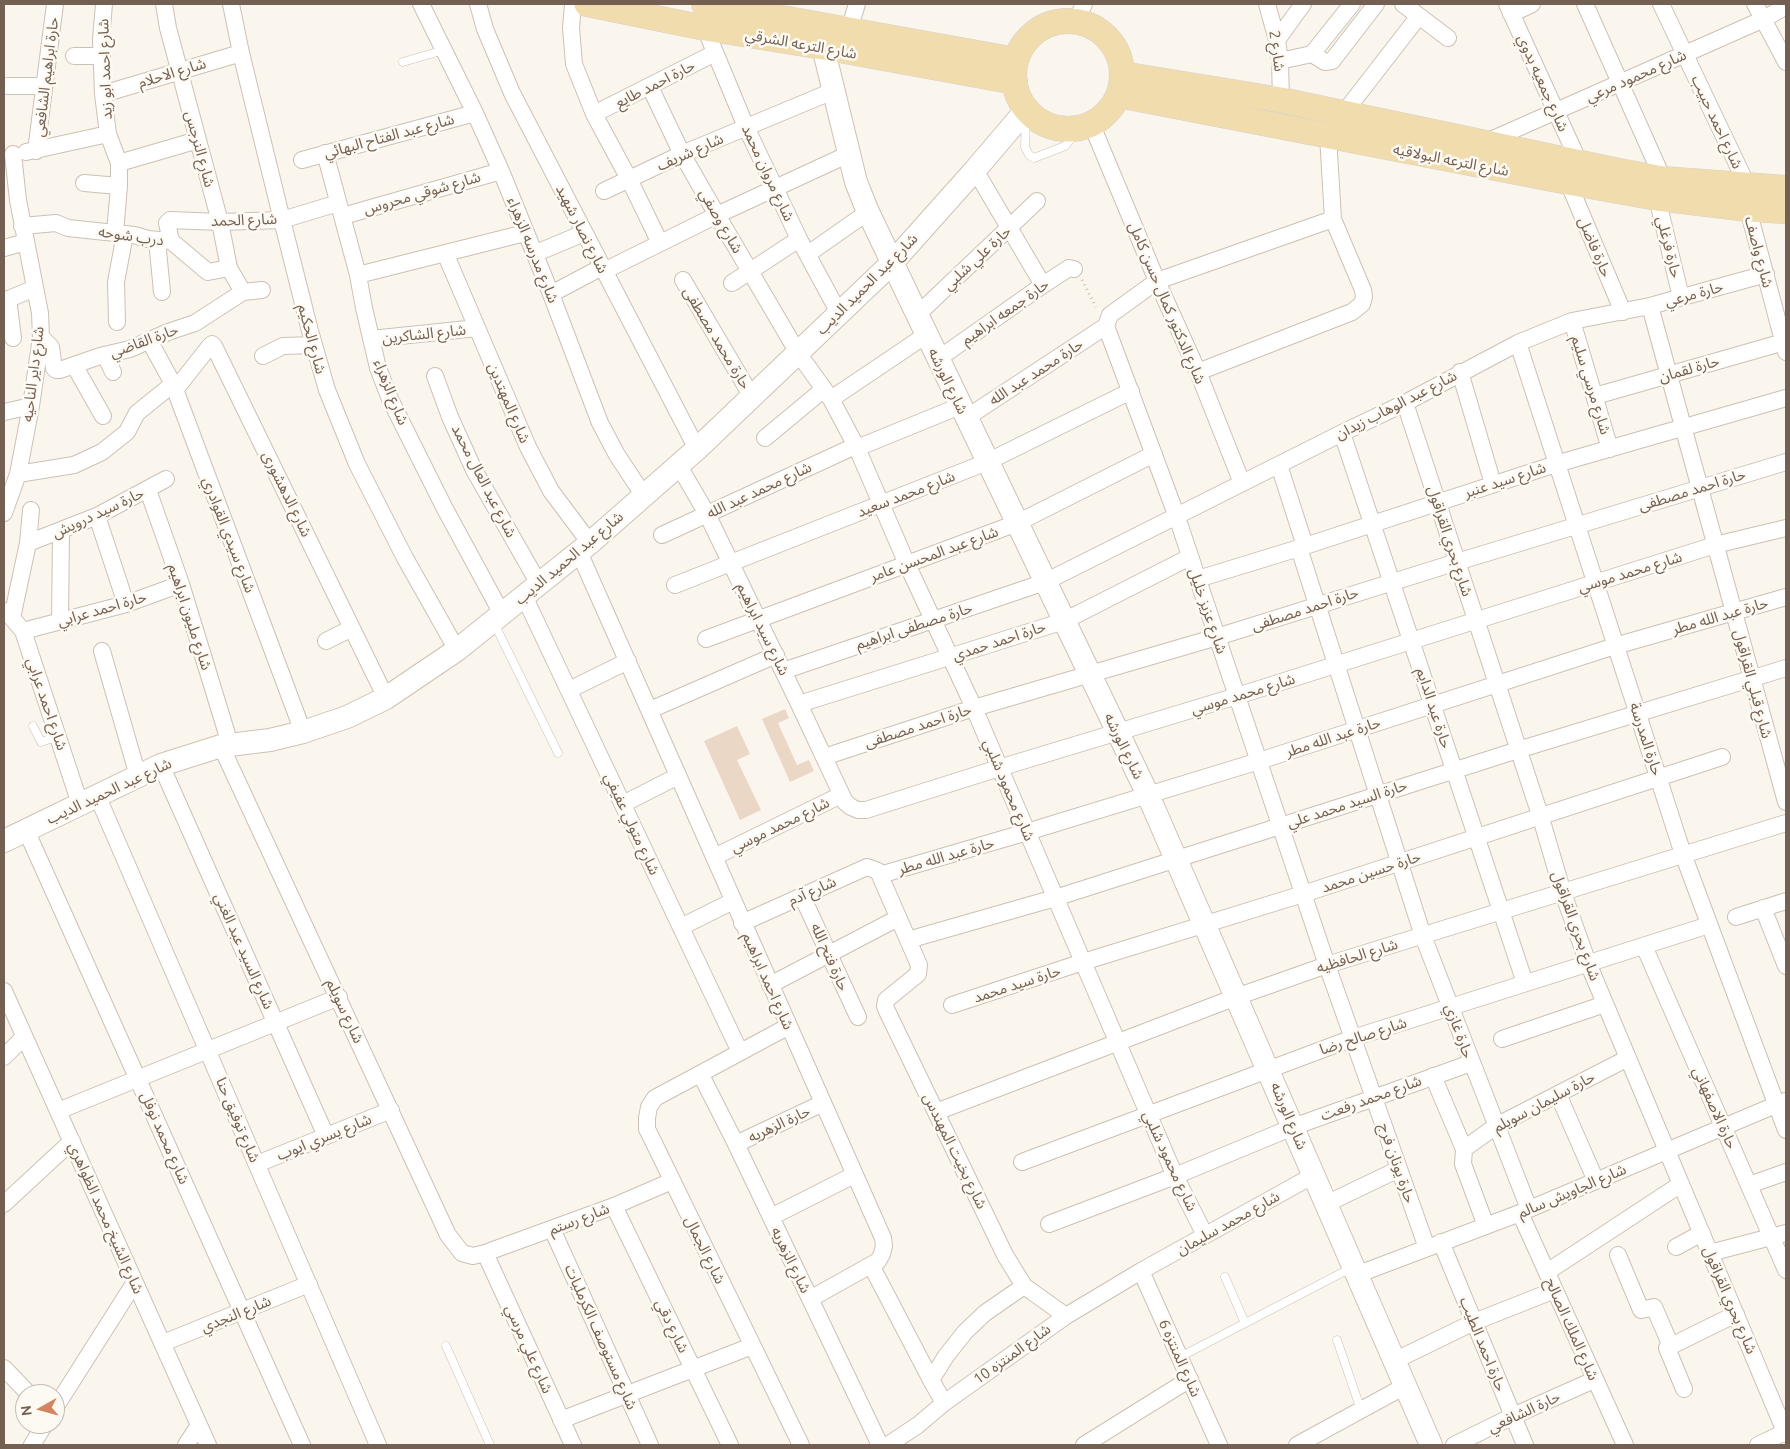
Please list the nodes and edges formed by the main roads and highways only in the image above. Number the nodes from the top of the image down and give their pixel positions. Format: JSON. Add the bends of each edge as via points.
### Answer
{"nodes":[{"id":1,"x":587,"y":4,"type":"edge"},
{"id":2,"x":767,"y":9,"type":"edge"},
{"id":3,"x":1080,"y":13,"type":"edge"},
{"id":4,"x":705,"y":16,"type":"edge"},
{"id":5,"x":1015,"y":71,"type":"junction"},
{"id":6,"x":1120,"y":85,"type":"junction"},
{"id":7,"x":1573,"y":172,"type":"junction"},
{"id":8,"x":1786,"y":188,"type":"edge"},
{"id":9,"x":1747,"y":197,"type":"junction"},
{"id":10,"x":1786,"y":211,"type":"edge"}],
"edges":[{"from":1,"to":4,"type":"main road","name":"شارع الترعه الشرقي"},
{"from":2,"to":4,"type":"main road","name":"شارع الترعه الشرقي"},
{"from":2,"to":5,"type":"main road","name":"شارع الترعه الشرقي"},
{"from":3,"to":5,"type":"main road","via":[[1039,29],[1025,43]]},
{"from":3,"to":6,"type":"main road","via":[[1117,53]]},
{"from":4,"to":5,"type":"main road","name":"شارع الترعه الشرقي","via":[[823,47]]},
{"from":5,"to":6,"type":"main road","via":[[1018,96],[1026,109],[1035,118],[1066,129],[1084,126],[1107,112]]},
{"from":6,"to":7,"type":"main road","name":"شارع الترعه البولاقيه","via":[[1328,136]]},
{"from":6,"to":7,"type":"main road","name":"شارع الترعه البولاقيه","via":[[1281,100],[1484,143]]},
{"from":7,"to":9,"type":"main road","name":"شارع الترعه البولاقيه","via":[[1619,171],[1660,188]]},
{"from":8,"to":9,"type":"main road","name":"شارع الترعه البولاقيه"},
{"from":9,"to":10,"type":"main road","name":"شارع الترعه البولاقيه"}]}
